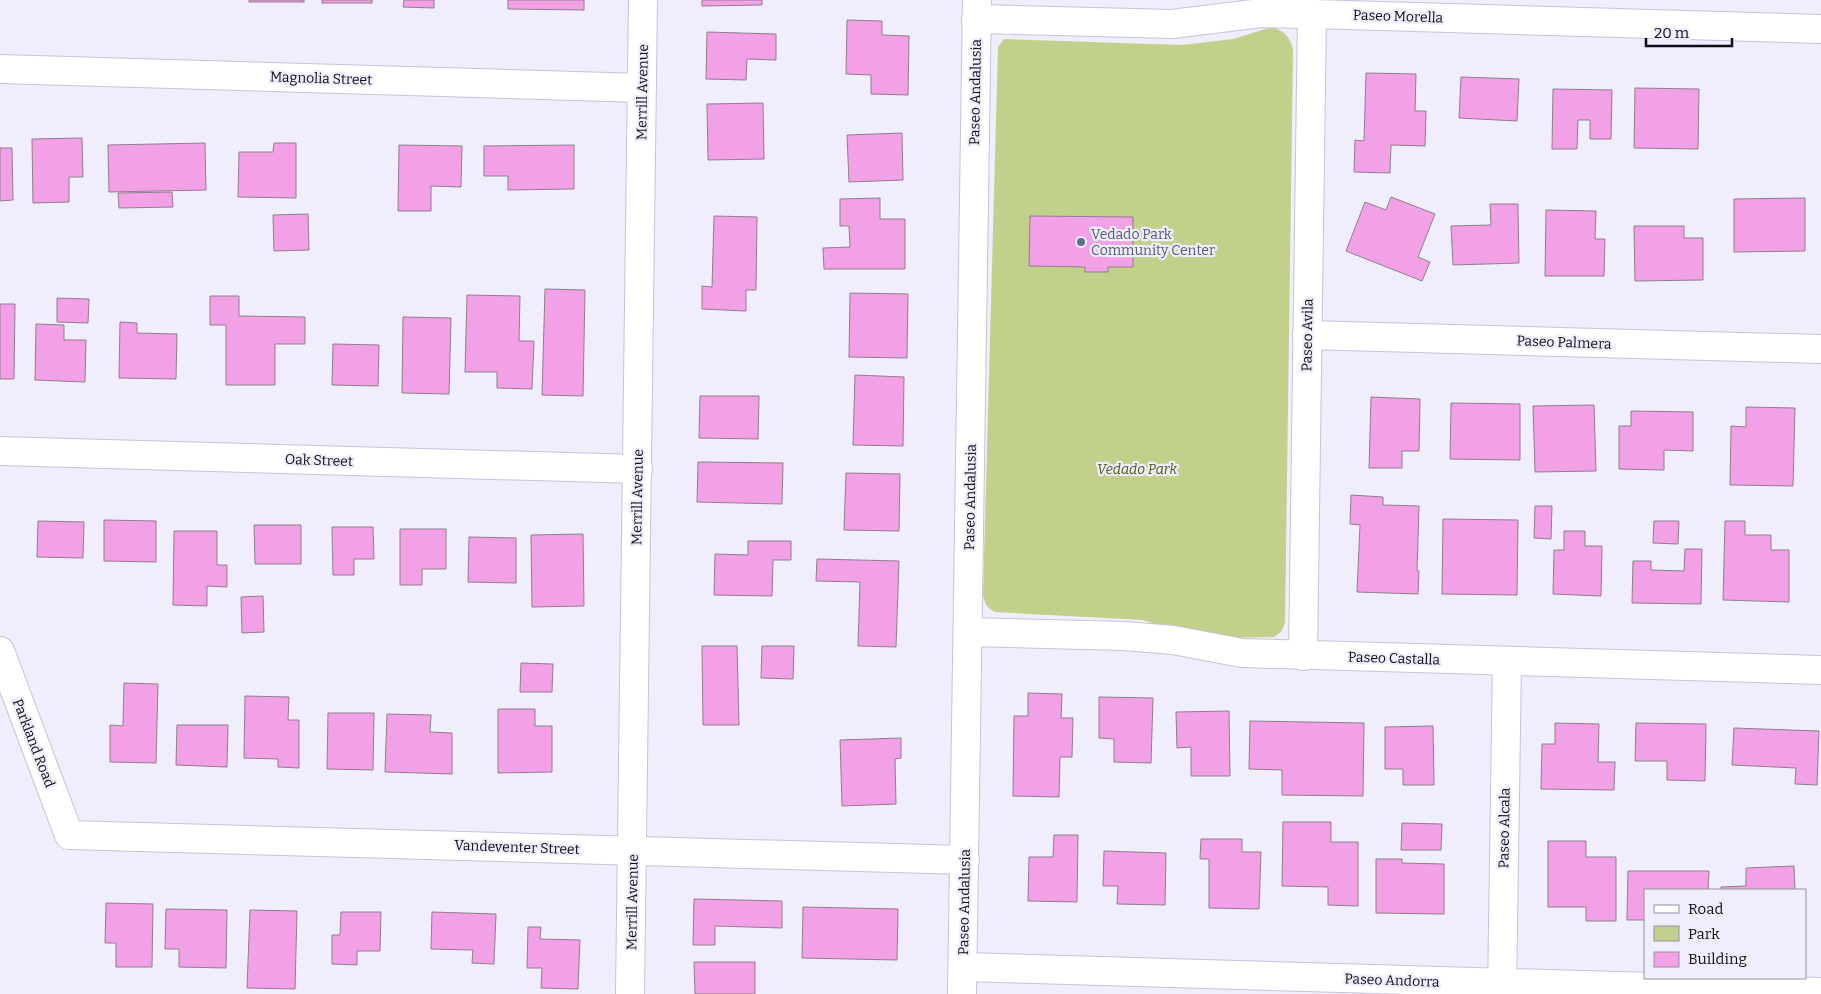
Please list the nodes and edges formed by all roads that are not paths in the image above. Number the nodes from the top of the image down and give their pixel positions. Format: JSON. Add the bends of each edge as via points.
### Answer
{"nodes":[{"id":1,"x":643,"y":0,"type":"edge"},
{"id":2,"x":976,"y":9,"type":"edge"},
{"id":3,"x":1504,"y":10,"type":"edge"},
{"id":4,"x":1312,"y":14,"type":"junction"},
{"id":5,"x":1821,"y":28,"type":"edge"},
{"id":6,"x":0,"y":69,"type":"edge"},
{"id":7,"x":642,"y":88,"type":"junction"},
{"id":8,"x":1307,"y":335,"type":"junction"},
{"id":9,"x":1821,"y":350,"type":"edge"},
{"id":10,"x":0,"y":451,"type":"edge"},
{"id":11,"x":638,"y":469,"type":"junction"},
{"id":12,"x":968,"y":632,"type":"junction"},
{"id":13,"x":0,"y":652,"type":"edge"},
{"id":14,"x":1303,"y":656,"type":"junction"},
{"id":15,"x":1507,"y":661,"type":"junction"},
{"id":16,"x":1821,"y":670,"type":"edge"},
{"id":17,"x":69,"y":834,"type":"joint"},
{"id":18,"x":632,"y":850,"type":"junction"},
{"id":19,"x":964,"y":860,"type":"junction"},
{"id":20,"x":963,"y":981,"type":"edge"},
{"id":21,"x":1502,"y":988,"type":"edge"},
{"id":22,"x":1821,"y":992,"type":"edge"},
{"id":23,"x":630,"y":994,"type":"edge"}],
"edges":[{"from":1,"to":7,"type":"street","name":"Merrill Avenue"},
{"from":2,"to":4,"type":"street","name":"Paseo Morella","via":[[1172,24],[1261,13]]},
{"from":2,"to":12,"type":"street","name":"Paseo Andalusia"},
{"from":3,"to":4,"type":"street","name":"Paseo Morella"},
{"from":3,"to":5,"type":"street","name":"Paseo Morella"},
{"from":4,"to":8,"type":"street","name":"Paseo Avila"},
{"from":6,"to":7,"type":"street","name":"Magnolia Street"},
{"from":7,"to":11,"type":"street","name":"Merrill Avenue"},
{"from":8,"to":9,"type":"street","name":"Paseo Palmera"},
{"from":8,"to":14,"type":"street","name":"Paseo Avila"},
{"from":10,"to":11,"type":"street","name":"Oak Street"},
{"from":11,"to":18,"type":"street","name":"Merrill Avenue"},
{"from":12,"to":14,"type":"street","name":"Paseo Castalla","via":[[1124,636],[1173,640],[1242,653]]},
{"from":12,"to":19,"type":"street","name":"Paseo Andalusia"},
{"from":13,"to":17,"type":"street","name":"Parkland Road"},
{"from":14,"to":15,"type":"street","name":"Paseo Castalla"},
{"from":15,"to":16,"type":"street","name":"Paseo Castalla"},
{"from":15,"to":21,"type":"street","name":"Paseo Alcala"},
{"from":17,"to":18,"type":"street","name":"Vandeventer Street"},
{"from":18,"to":19,"type":"street","name":"Vandeventer Street"},
{"from":18,"to":23,"type":"street","name":"Merrill Avenue"},
{"from":19,"to":20,"type":"street","name":"Paseo Andalusia"},
{"from":20,"to":21,"type":"street","name":"Paseo Andorra"},
{"from":21,"to":22,"type":"street","name":"Paseo Andorra"}]}
